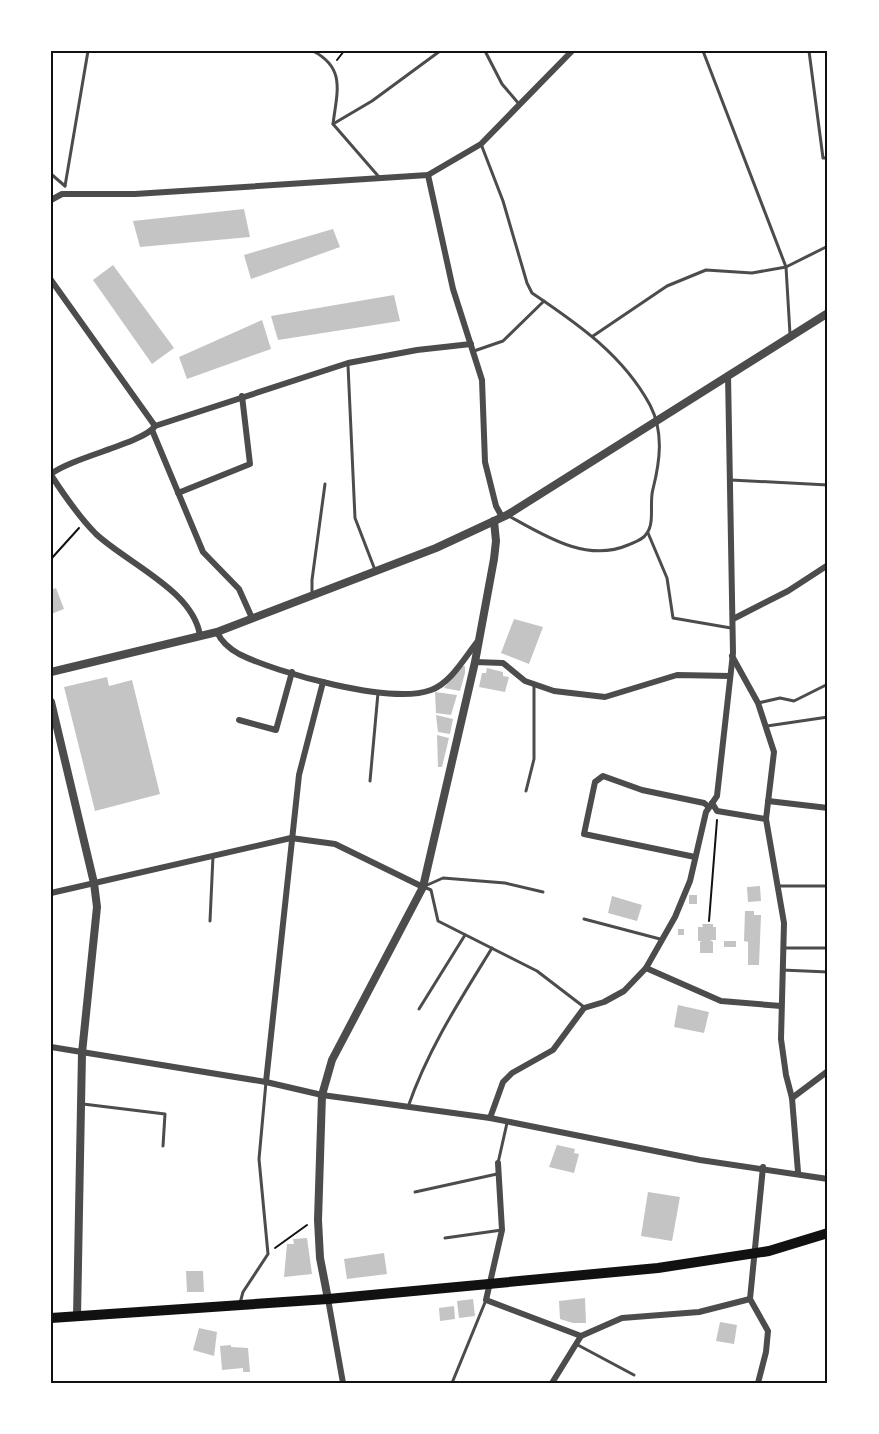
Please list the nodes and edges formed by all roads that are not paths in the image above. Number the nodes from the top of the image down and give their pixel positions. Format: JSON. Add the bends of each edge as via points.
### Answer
{"nodes":[{"id":1,"x":88,"y":51,"type":"edge"},
{"id":2,"x":313,"y":51,"type":"edge"},
{"id":3,"x":440,"y":51,"type":"edge"},
{"id":4,"x":485,"y":51,"type":"edge"},
{"id":5,"x":572,"y":51,"type":"edge"},
{"id":6,"x":703,"y":51,"type":"edge"},
{"id":7,"x":809,"y":51,"type":"edge"},
{"id":8,"x":519,"y":104,"type":"junction"},
{"id":9,"x":333,"y":124,"type":"junction"},
{"id":10,"x":481,"y":144,"type":"junction"},
{"id":11,"x":828,"y":158,"type":"edge"},
{"id":12,"x":51,"y":174,"type":"edge"},
{"id":13,"x":428,"y":175,"type":"junction"},
{"id":14,"x":379,"y":177,"type":"junction"},
{"id":15,"x":65,"y":186,"type":"junction"},
{"id":16,"x":62,"y":194,"type":"junction"},
{"id":17,"x":51,"y":200,"type":"edge"},
{"id":18,"x":828,"y":246,"type":"edge"},
{"id":19,"x":786,"y":267,"type":"junction"},
{"id":20,"x":51,"y":280,"type":"edge"},
{"id":21,"x":544,"y":301,"type":"junction"},
{"id":22,"x":828,"y":313,"type":"edge"},
{"id":23,"x":593,"y":336,"type":"junction"},
{"id":24,"x":790,"y":337,"type":"junction"},
{"id":25,"x":471,"y":344,"type":"junction"},
{"id":26,"x":474,"y":351,"type":"junction"},
{"id":27,"x":348,"y":363,"type":"junction"},
{"id":28,"x":728,"y":375,"type":"junction"},
{"id":29,"x":243,"y":396,"type":"junction"},
{"id":30,"x":657,"y":421,"type":"junction"},
{"id":31,"x":154,"y":428,"type":"junction"},
{"id":32,"x":51,"y":474,"type":"edge"},
{"id":33,"x":729,"y":479,"type":"junction"},
{"id":34,"x":326,"y":484,"type":"dead end"},
{"id":35,"x":828,"y":485,"type":"edge"},
{"id":36,"x":178,"y":493,"type":"junction"},
{"id":37,"x":501,"y":518,"type":"junction"},
{"id":38,"x":648,"y":532,"type":"junction"},
{"id":39,"x":828,"y":565,"type":"edge"},
{"id":40,"x":375,"y":572,"type":"junction"},
{"id":41,"x":312,"y":596,"type":"junction"},
{"id":42,"x":252,"y":618,"type":"junction"},
{"id":43,"x":733,"y":619,"type":"junction"},
{"id":44,"x":733,"y":628,"type":"junction"},
{"id":45,"x":217,"y":632,"type":"junction"},
{"id":46,"x":200,"y":636,"type":"junction"},
{"id":47,"x":479,"y":640,"type":"junction"},
{"id":48,"x":732,"y":656,"type":"junction"},
{"id":49,"x":475,"y":662,"type":"junction"},
{"id":50,"x":51,"y":672,"type":"edge"},
{"id":51,"x":292,"y":672,"type":"junction"},
{"id":52,"x":730,"y":676,"type":"junction"},
{"id":53,"x":324,"y":682,"type":"junction"},
{"id":54,"x":828,"y":684,"type":"edge"},
{"id":55,"x":534,"y":686,"type":"junction"},
{"id":56,"x":378,"y":693,"type":"junction"},
{"id":57,"x":51,"y":702,"type":"edge"},
{"id":58,"x":758,"y":703,"type":"junction"},
{"id":59,"x":828,"y":717,"type":"edge"},
{"id":60,"x":238,"y":720,"type":"dead end"},
{"id":61,"x":767,"y":726,"type":"junction"},
{"id":62,"x":370,"y":781,"type":"dead end"},
{"id":63,"x":526,"y":791,"type":"dead end"},
{"id":64,"x":768,"y":801,"type":"junction"},
{"id":65,"x":710,"y":805,"type":"junction"},
{"id":66,"x":828,"y":808,"type":"edge"},
{"id":67,"x":766,"y":819,"type":"junction"},
{"id":68,"x":291,"y":838,"type":"junction"},
{"id":69,"x":213,"y":856,"type":"junction"},
{"id":70,"x":695,"y":858,"type":"junction"},
{"id":71,"x":94,"y":883,"type":"junction"},
{"id":72,"x":778,"y":886,"type":"junction"},
{"id":73,"x":828,"y":886,"type":"edge"},
{"id":74,"x":423,"y":887,"type":"junction"},
{"id":75,"x":543,"y":892,"type":"dead end"},
{"id":76,"x":51,"y":893,"type":"edge"},
{"id":77,"x":584,"y":919,"type":"dead end"},
{"id":78,"x":210,"y":921,"type":"dead end"},
{"id":79,"x":465,"y":935,"type":"junction"},
{"id":80,"x":662,"y":939,"type":"junction"},
{"id":81,"x":492,"y":948,"type":"junction"},
{"id":82,"x":783,"y":948,"type":"junction"},
{"id":83,"x":828,"y":948,"type":"edge"},
{"id":84,"x":646,"y":968,"type":"junction"},
{"id":85,"x":782,"y":970,"type":"junction"},
{"id":86,"x":828,"y":972,"type":"edge"},
{"id":87,"x":781,"y":1006,"type":"junction"},
{"id":88,"x":584,"y":1008,"type":"junction"},
{"id":89,"x":419,"y":1009,"type":"dead end"},
{"id":90,"x":51,"y":1047,"type":"edge"},
{"id":91,"x":82,"y":1053,"type":"junction"},
{"id":92,"x":828,"y":1071,"type":"edge"},
{"id":93,"x":266,"y":1082,"type":"junction"},
{"id":94,"x":322,"y":1095,"type":"junction"},
{"id":95,"x":792,"y":1098,"type":"junction"},
{"id":96,"x":81,"y":1103,"type":"junction"},
{"id":97,"x":408,"y":1107,"type":"junction"},
{"id":98,"x":490,"y":1118,"type":"junction"},
{"id":99,"x":507,"y":1121,"type":"junction"},
{"id":100,"x":163,"y":1146,"type":"dead end"},
{"id":101,"x":498,"y":1162,"type":"joint"},
{"id":102,"x":763,"y":1167,"type":"junction"},
{"id":103,"x":499,"y":1173,"type":"junction"},
{"id":104,"x":798,"y":1173,"type":"junction"},
{"id":105,"x":828,"y":1179,"type":"edge"},
{"id":106,"x":415,"y":1192,"type":"dead end"},
{"id":107,"x":502,"y":1230,"type":"junction"},
{"id":108,"x":828,"y":1233,"type":"edge"},
{"id":109,"x":445,"y":1238,"type":"dead end"},
{"id":110,"x":753,"y":1254,"type":"junction"},
{"id":111,"x":489,"y":1284,"type":"junction"},
{"id":112,"x":328,"y":1299,"type":"junction"},
{"id":113,"x":750,"y":1299,"type":"junction"},
{"id":114,"x":486,"y":1300,"type":"junction"},
{"id":115,"x":239,"y":1305,"type":"junction"},
{"id":116,"x":77,"y":1317,"type":"junction"},
{"id":117,"x":51,"y":1318,"type":"edge"},
{"id":118,"x":581,"y":1336,"type":"junction"},
{"id":119,"x":576,"y":1344,"type":"junction"},
{"id":120,"x":634,"y":1375,"type":"dead end"},
{"id":121,"x":344,"y":1383,"type":"edge"},
{"id":122,"x":453,"y":1383,"type":"edge"},
{"id":123,"x":552,"y":1383,"type":"edge"},
{"id":124,"x":758,"y":1383,"type":"edge"}],
"edges":[{"from":1,"to":15,"type":"lane"},
{"from":2,"to":9,"type":"lane","via":[[333,65],[337,79]]},
{"from":3,"to":9,"type":"lane"},
{"from":4,"to":8,"type":"lane","via":[[502,84]]},
{"from":5,"to":8,"type":"street"},
{"from":6,"to":19,"type":"lane"},
{"from":7,"to":11,"type":"lane","via":[[823,158]]},
{"from":8,"to":10,"type":"street"},
{"from":9,"to":14,"type":"lane"},
{"from":10,"to":13,"type":"street"},
{"from":10,"to":21,"type":"lane","via":[[503,201],[526,283]]},
{"from":12,"to":15,"type":"lane"},
{"from":13,"to":14,"type":"street"},
{"from":13,"to":25,"type":"street","via":[[453,289]]},
{"from":14,"to":16,"type":"street","via":[[135,194]]},
{"from":15,"to":16,"type":"street"},
{"from":16,"to":17,"type":"street"},
{"from":18,"to":19,"type":"lane"},
{"from":19,"to":23,"type":"lane","via":[[752,273],[706,270],[667,285]]},
{"from":19,"to":24,"type":"lane"},
{"from":20,"to":31,"type":"street"},
{"from":21,"to":23,"type":"lane"},
{"from":21,"to":26,"type":"lane","via":[[503,341]]},
{"from":22,"to":24,"type":"street"},
{"from":23,"to":30,"type":"lane","via":[[628,371]]},
{"from":24,"to":28,"type":"street"},
{"from":25,"to":26,"type":"street"},
{"from":25,"to":27,"type":"street"},
{"from":26,"to":37,"type":"street","via":[[482,380],[485,462]]},
{"from":27,"to":29,"type":"street"},
{"from":27,"to":40,"type":"lane","via":[[355,518]]},
{"from":28,"to":30,"type":"street"},
{"from":28,"to":33,"type":"street"},
{"from":29,"to":31,"type":"street"},
{"from":29,"to":36,"type":"street","via":[[250,464]]},
{"from":30,"to":37,"type":"street"},
{"from":30,"to":38,"type":"lane","via":[[660,462],[652,490]]},
{"from":31,"to":32,"type":"street"},
{"from":31,"to":36,"type":"street"},
{"from":32,"to":46,"type":"street","via":[[85,522],[107,544],[179,598],[195,615]]},
{"from":33,"to":35,"type":"lane"},
{"from":33,"to":43,"type":"street"},
{"from":34,"to":41,"type":"lane"},
{"from":36,"to":42,"type":"street","via":[[202,552],[239,589]]},
{"from":37,"to":38,"type":"lane","via":[[585,550],[606,552],[624,547],[641,540]]},
{"from":37,"to":40,"type":"street"},
{"from":37,"to":47,"type":"street"},
{"from":38,"to":44,"type":"lane","via":[[667,578],[673,618]]},
{"from":39,"to":43,"type":"street"},
{"from":40,"to":41,"type":"street"},
{"from":41,"to":42,"type":"street"},
{"from":42,"to":45,"type":"street"},
{"from":43,"to":44,"type":"street"},
{"from":44,"to":48,"type":"street"},
{"from":45,"to":46,"type":"street"},
{"from":45,"to":51,"type":"street","via":[[238,654]]},
{"from":46,"to":50,"type":"street"},
{"from":47,"to":49,"type":"street"},
{"from":47,"to":56,"type":"street","via":[[442,685],[429,691]]},
{"from":48,"to":52,"type":"street"},
{"from":48,"to":58,"type":"street"},
{"from":49,"to":55,"type":"street","via":[[503,663]]},
{"from":49,"to":74,"type":"street"},
{"from":51,"to":53,"type":"street"},
{"from":51,"to":60,"type":"street","via":[[276,730]]},
{"from":52,"to":55,"type":"street","via":[[677,675],[605,697]]},
{"from":52,"to":65,"type":"street","via":[[717,796]]},
{"from":53,"to":56,"type":"street"},
{"from":53,"to":68,"type":"street","via":[[299,775]]},
{"from":54,"to":58,"type":"lane","via":[[794,701],[780,698]]},
{"from":55,"to":63,"type":"lane","via":[[534,759]]},
{"from":56,"to":62,"type":"lane"},
{"from":57,"to":71,"type":"street"},
{"from":58,"to":61,"type":"street"},
{"from":59,"to":61,"type":"lane"},
{"from":61,"to":64,"type":"street","via":[[774,752]]},
{"from":64,"to":66,"type":"street"},
{"from":64,"to":67,"type":"street"},
{"from":65,"to":67,"type":"street","via":[[717,812]]},
{"from":65,"to":70,"type":"street"},
{"from":65,"to":70,"type":"street","via":[[603,777],[596,782],[584,834]]},
{"from":67,"to":72,"type":"street"},
{"from":68,"to":69,"type":"street"},
{"from":68,"to":74,"type":"street","via":[[335,844]]},
{"from":68,"to":93,"type":"street"},
{"from":69,"to":71,"type":"street"},
{"from":69,"to":78,"type":"lane"},
{"from":70,"to":80,"type":"street","via":[[675,918]]},
{"from":71,"to":76,"type":"street"},
{"from":71,"to":91,"type":"street","via":[[97,923]]},
{"from":72,"to":73,"type":"lane"},
{"from":72,"to":82,"type":"street","via":[[784,923]]},
{"from":74,"to":75,"type":"lane","via":[[443,878],[505,882]]},
{"from":74,"to":79,"type":"lane","via":[[432,890],[438,921]]},
{"from":74,"to":94,"type":"street","via":[[332,1060]]},
{"from":77,"to":80,"type":"lane"},
{"from":79,"to":81,"type":"lane"},
{"from":79,"to":89,"type":"lane"},
{"from":80,"to":84,"type":"street"},
{"from":81,"to":88,"type":"lane","via":[[537,971]]},
{"from":81,"to":97,"type":"lane","via":[[442,1028],[421,1069]]},
{"from":82,"to":83,"type":"lane"},
{"from":82,"to":85,"type":"street"},
{"from":84,"to":87,"type":"street","via":[[721,1001]]},
{"from":84,"to":88,"type":"street","via":[[624,991]]},
{"from":85,"to":86,"type":"lane"},
{"from":85,"to":87,"type":"street"},
{"from":87,"to":95,"type":"street","via":[[781,1039]]},
{"from":88,"to":98,"type":"street","via":[[553,1050],[503,1082]]},
{"from":90,"to":91,"type":"street"},
{"from":91,"to":93,"type":"street"},
{"from":91,"to":96,"type":"street"},
{"from":92,"to":95,"type":"street"},
{"from":93,"to":94,"type":"street"},
{"from":93,"to":115,"type":"lane","via":[[259,1159],[268,1254]]},
{"from":94,"to":97,"type":"street"},
{"from":94,"to":112,"type":"street","via":[[318,1220]]},
{"from":95,"to":104,"type":"street"},
{"from":96,"to":100,"type":"lane","via":[[165,1114]]},
{"from":96,"to":116,"type":"street"},
{"from":97,"to":98,"type":"street"},
{"from":98,"to":99,"type":"street"},
{"from":99,"to":101,"type":"lane"},
{"from":99,"to":102,"type":"street","via":[[700,1160]]},
{"from":101,"to":103,"type":"street"},
{"from":102,"to":104,"type":"street"},
{"from":102,"to":110,"type":"street"},
{"from":103,"to":106,"type":"lane"},
{"from":103,"to":107,"type":"street"},
{"from":104,"to":105,"type":"street"},
{"from":107,"to":109,"type":"lane"},
{"from":107,"to":111,"type":"street"},
{"from":108,"to":110,"type":"main road"},
{"from":110,"to":111,"type":"main road","via":[[658,1268]]},
{"from":110,"to":113,"type":"street"},
{"from":111,"to":112,"type":"main road"},
{"from":111,"to":114,"type":"street"},
{"from":112,"to":115,"type":"main road"},
{"from":112,"to":121,"type":"street"},
{"from":113,"to":118,"type":"street","via":[[699,1312],[622,1318]]},
{"from":113,"to":124,"type":"street","via":[[768,1331]]},
{"from":114,"to":118,"type":"street"},
{"from":114,"to":122,"type":"lane"},
{"from":115,"to":116,"type":"main road"},
{"from":116,"to":117,"type":"main road"},
{"from":118,"to":119,"type":"street"},
{"from":119,"to":120,"type":"lane"},
{"from":119,"to":123,"type":"street"}]}
